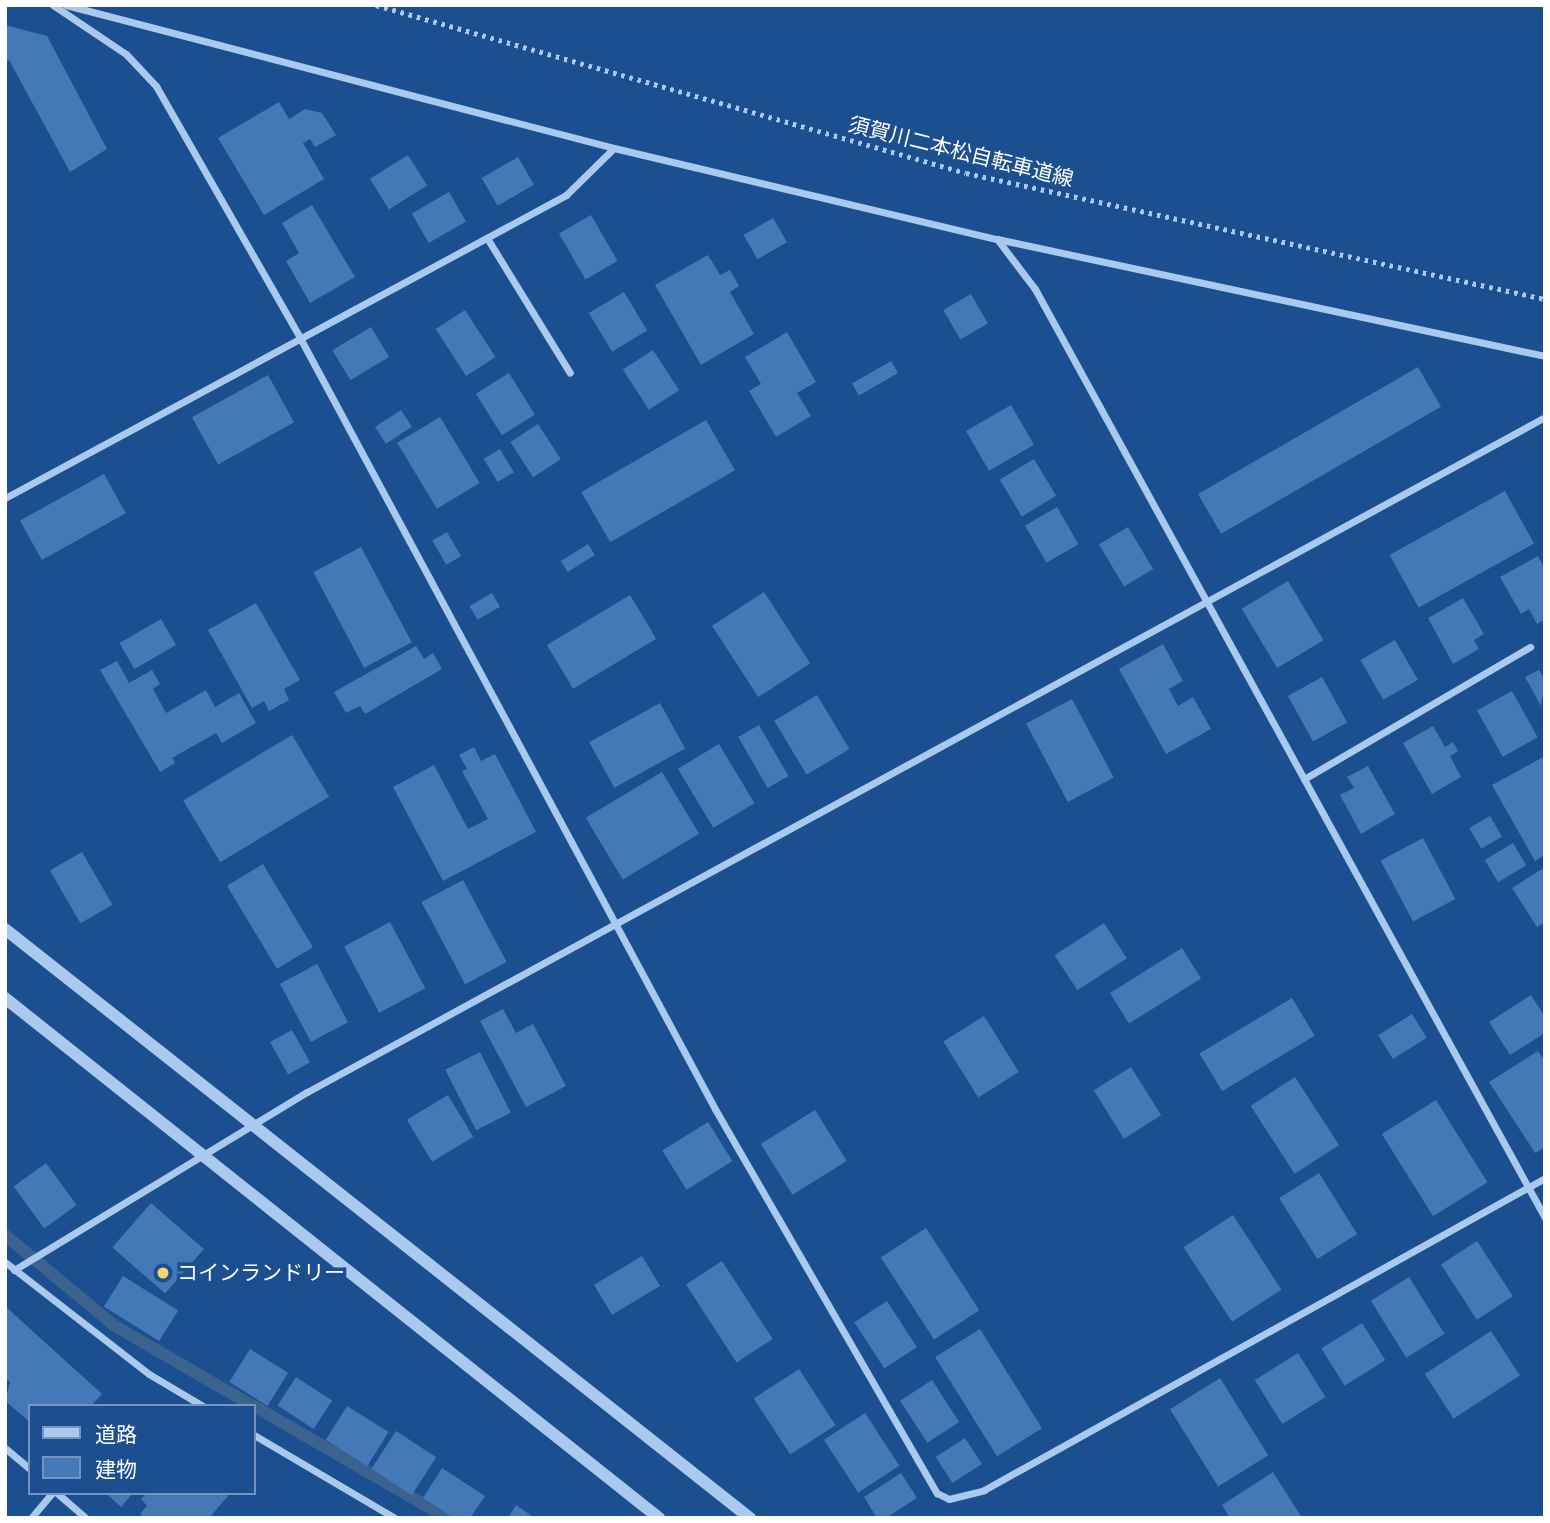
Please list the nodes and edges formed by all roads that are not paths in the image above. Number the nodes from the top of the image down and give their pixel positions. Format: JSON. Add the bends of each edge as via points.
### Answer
{"nodes":[{"id":1,"x":53,"y":5,"type":"edge"},
{"id":2,"x":66,"y":5,"type":"edge"},
{"id":3,"x":614,"y":148,"type":"junction"},
{"id":4,"x":487,"y":238,"type":"junction"},
{"id":5,"x":997,"y":239,"type":"junction"},
{"id":6,"x":299,"y":336,"type":"junction"},
{"id":7,"x":1545,"y":356,"type":"edge"},
{"id":8,"x":570,"y":373,"type":"dead end"},
{"id":9,"x":1545,"y":417,"type":"edge"},
{"id":10,"x":5,"y":498,"type":"edge"},
{"id":11,"x":1207,"y":599,"type":"junction"},
{"id":12,"x":1530,"y":647,"type":"dead end"},
{"id":13,"x":1304,"y":779,"type":"junction"},
{"id":14,"x":615,"y":927,"type":"junction"},
{"id":15,"x":5,"y":929,"type":"edge"},
{"id":16,"x":5,"y":998,"type":"edge"},
{"id":17,"x":251,"y":1126,"type":"junction"},
{"id":18,"x":201,"y":1155,"type":"junction"},
{"id":19,"x":1545,"y":1178,"type":"edge"},
{"id":20,"x":1529,"y":1187,"type":"junction"},
{"id":21,"x":1545,"y":1218,"type":"edge"},
{"id":22,"x":5,"y":1262,"type":"edge"},
{"id":23,"x":15,"y":1270,"type":"junction"},
{"id":24,"x":200,"y":1404,"type":"edge"},
{"id":25,"x":256,"y":1436,"type":"edge"},
{"id":26,"x":5,"y":1448,"type":"edge"},
{"id":27,"x":28,"y":1467,"type":"edge"},
{"id":28,"x":50,"y":1495,"type":"edge"},
{"id":29,"x":59,"y":1495,"type":"edge"},
{"id":30,"x":31,"y":1518,"type":"edge"},
{"id":31,"x":86,"y":1518,"type":"edge"},
{"id":32,"x":395,"y":1518,"type":"edge"},
{"id":33,"x":659,"y":1518,"type":"edge"},
{"id":34,"x":750,"y":1518,"type":"edge"}],
"edges":[{"from":1,"to":6,"type":"street","via":[[126,54],[156,86]]},
{"from":2,"to":3,"type":"street"},
{"from":3,"to":4,"type":"street","via":[[566,195]]},
{"from":3,"to":5,"type":"street"},
{"from":4,"to":6,"type":"street"},
{"from":4,"to":8,"type":"street"},
{"from":5,"to":7,"type":"street"},
{"from":5,"to":11,"type":"street","via":[[1035,289]]},
{"from":6,"to":10,"type":"street"},
{"from":6,"to":14,"type":"street"},
{"from":9,"to":11,"type":"street"},
{"from":11,"to":13,"type":"street"},
{"from":11,"to":14,"type":"street"},
{"from":12,"to":13,"type":"street"},
{"from":13,"to":20,"type":"street"},
{"from":14,"to":17,"type":"street"},
{"from":14,"to":20,"type":"street","via":[[937,1493],[949,1499],[984,1490]]},
{"from":15,"to":17,"type":"street"},
{"from":16,"to":18,"type":"street"},
{"from":17,"to":18,"type":"street"},
{"from":17,"to":34,"type":"street"},
{"from":18,"to":23,"type":"street"},
{"from":18,"to":33,"type":"street"},
{"from":19,"to":20,"type":"street"},
{"from":20,"to":21,"type":"street"},
{"from":22,"to":23,"type":"street"},
{"from":23,"to":24,"type":"street","via":[[149,1374]]},
{"from":25,"to":32,"type":"street"},
{"from":26,"to":27,"type":"street"},
{"from":28,"to":30,"type":"street"},
{"from":29,"to":31,"type":"street"}]}
